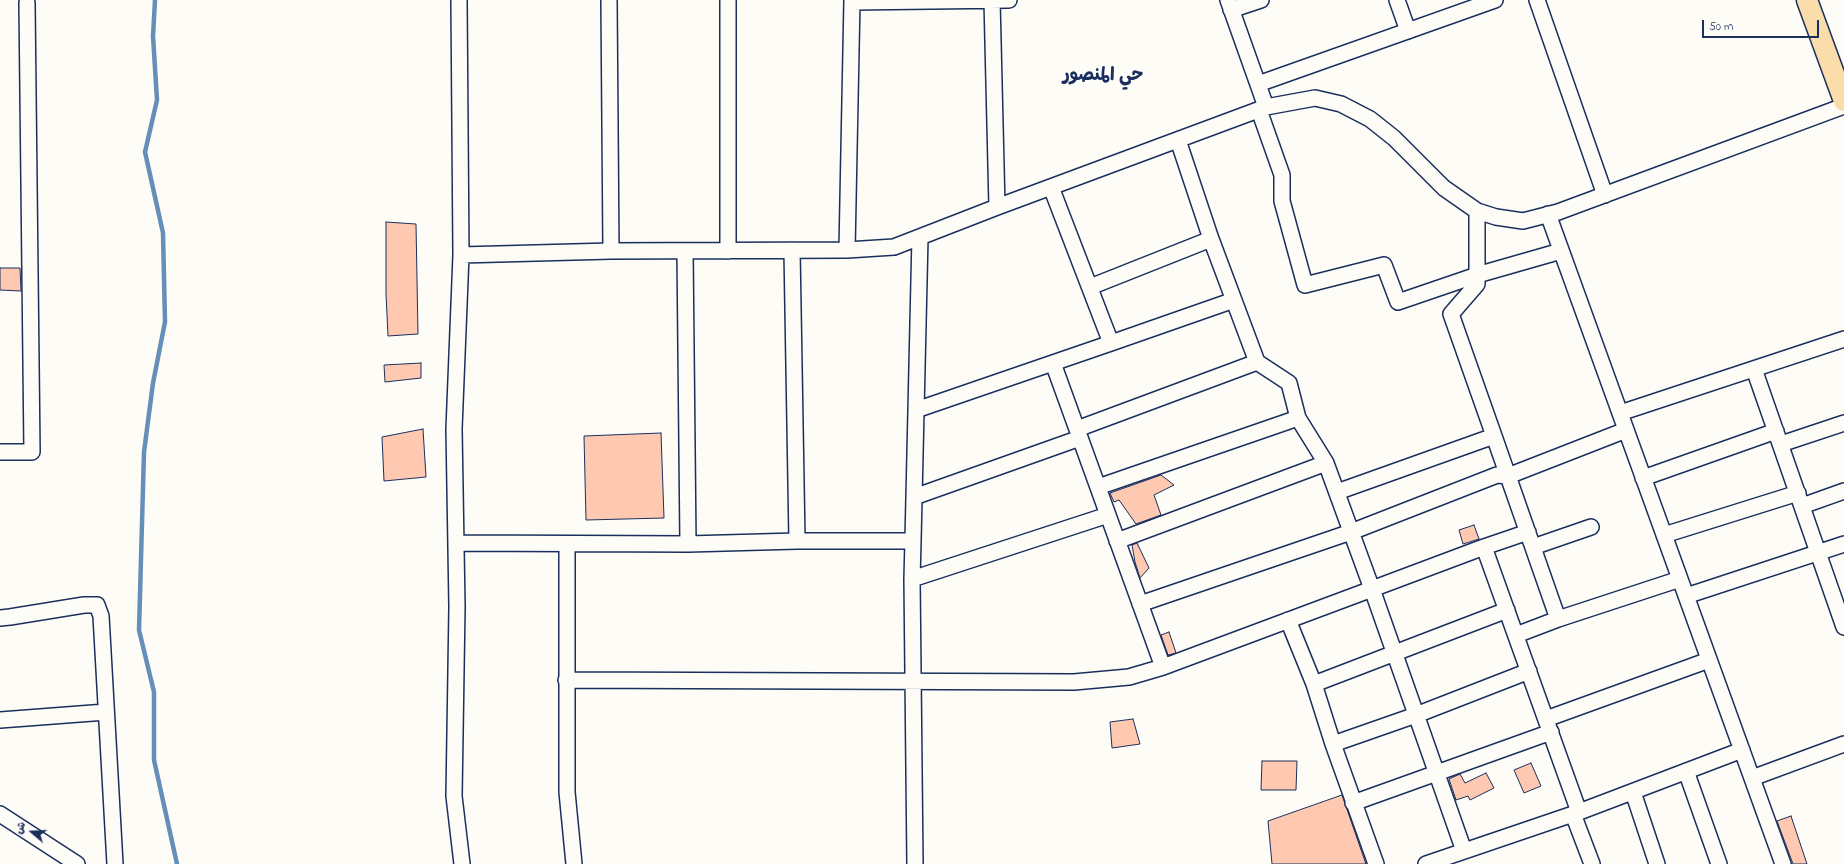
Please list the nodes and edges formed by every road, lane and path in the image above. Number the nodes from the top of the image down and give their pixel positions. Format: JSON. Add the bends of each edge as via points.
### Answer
{"nodes":[{"id":1,"x":459,"y":0,"type":"edge"},
{"id":2,"x":609,"y":0,"type":"edge"},
{"id":3,"x":728,"y":0,"type":"edge"},
{"id":4,"x":992,"y":0,"type":"edge"},
{"id":5,"x":1009,"y":0,"type":"edge"},
{"id":6,"x":1261,"y":0,"type":"edge"},
{"id":7,"x":1397,"y":0,"type":"edge"},
{"id":8,"x":1495,"y":0,"type":"edge"},
{"id":9,"x":1537,"y":0,"type":"edge"},
{"id":10,"x":1808,"y":0,"type":"edge"},
{"id":11,"x":852,"y":1,"type":"edge"},
{"id":12,"x":27,"y":3,"type":"dead end"},
{"id":13,"x":1229,"y":5,"type":"edge"},
{"id":14,"x":1408,"y":31,"type":"junction"},
{"id":15,"x":1258,"y":84,"type":"junction"},
{"id":16,"x":1844,"y":101,"type":"edge"},
{"id":17,"x":1844,"y":106,"type":"edge"},
{"id":18,"x":1262,"y":108,"type":"junction"},
{"id":19,"x":1178,"y":140,"type":"junction"},
{"id":20,"x":1051,"y":187,"type":"junction"},
{"id":21,"x":1605,"y":195,"type":"junction"},
{"id":22,"x":997,"y":207,"type":"junction"},
{"id":23,"x":1477,"y":211,"type":"junction"},
{"id":24,"x":1548,"y":214,"type":"junction"},
{"id":25,"x":920,"y":237,"type":"junction"},
{"id":26,"x":1211,"y":238,"type":"junction"},
{"id":27,"x":792,"y":250,"type":"junction"},
{"id":28,"x":847,"y":250,"type":"junction"},
{"id":29,"x":611,"y":251,"type":"junction"},
{"id":30,"x":685,"y":251,"type":"junction"},
{"id":31,"x":728,"y":251,"type":"junction"},
{"id":32,"x":1561,"y":251,"type":"junction"},
{"id":33,"x":461,"y":255,"type":"junction"},
{"id":34,"x":1477,"y":275,"type":"junction"},
{"id":35,"x":1090,"y":287,"type":"junction"},
{"id":36,"x":1234,"y":300,"type":"junction"},
{"id":37,"x":1844,"y":339,"type":"edge"},
{"id":38,"x":1112,"y":343,"type":"junction"},
{"id":39,"x":1257,"y":362,"type":"junction"},
{"id":40,"x":1053,"y":364,"type":"junction"},
{"id":41,"x":1754,"y":369,"type":"junction"},
{"id":42,"x":916,"y":410,"type":"junction"},
{"id":43,"x":1620,"y":413,"type":"junction"},
{"id":44,"x":1298,"y":418,"type":"junction"},
{"id":45,"x":1844,"y":423,"type":"edge"},
{"id":46,"x":1626,"y":430,"type":"junction"},
{"id":47,"x":1079,"y":434,"type":"junction"},
{"id":48,"x":1494,"y":436,"type":"junction"},
{"id":49,"x":1778,"y":437,"type":"junction"},
{"id":50,"x":0,"y":452,"type":"edge"},
{"id":51,"x":1326,"y":463,"type":"junction"},
{"id":52,"x":1508,"y":476,"type":"junction"},
{"id":53,"x":1643,"y":478,"type":"junction"},
{"id":54,"x":1098,"y":487,"type":"junction"},
{"id":55,"x":1844,"y":491,"type":"edge"},
{"id":56,"x":1337,"y":492,"type":"junction"},
{"id":57,"x":914,"y":497,"type":"junction"},
{"id":58,"x":1800,"y":500,"type":"junction"},
{"id":59,"x":1108,"y":515,"type":"junction"},
{"id":60,"x":1591,"y":527,"type":"dead end"},
{"id":61,"x":1351,"y":532,"type":"junction"},
{"id":62,"x":1528,"y":532,"type":"junction"},
{"id":63,"x":1664,"y":535,"type":"junction"},
{"id":64,"x":797,"y":541,"type":"junction"},
{"id":65,"x":913,"y":541,"type":"junction"},
{"id":66,"x":1117,"y":541,"type":"junction"},
{"id":67,"x":456,"y":543,"type":"junction"},
{"id":68,"x":567,"y":544,"type":"junction"},
{"id":69,"x":688,"y":544,"type":"junction"},
{"id":70,"x":1844,"y":544,"type":"edge"},
{"id":71,"x":1484,"y":547,"type":"junction"},
{"id":72,"x":1533,"y":547,"type":"junction"},
{"id":73,"x":1818,"y":553,"type":"junction"},
{"id":74,"x":912,"y":579,"type":"junction"},
{"id":75,"x":1680,"y":579,"type":"junction"},
{"id":76,"x":1372,"y":589,"type":"junction"},
{"id":77,"x":1686,"y":596,"type":"junction"},
{"id":78,"x":1839,"y":599,"type":"edge"},
{"id":79,"x":1140,"y":604,"type":"junction"},
{"id":80,"x":1507,"y":610,"type":"junction"},
{"id":81,"x":0,"y":618,"type":"edge"},
{"id":82,"x":1558,"y":619,"type":"junction"},
{"id":83,"x":1288,"y":620,"type":"junction"},
{"id":84,"x":1844,"y":627,"type":"edge"},
{"id":85,"x":1516,"y":635,"type":"junction"},
{"id":86,"x":1394,"y":652,"type":"junction"},
{"id":87,"x":1709,"y":660,"type":"junction"},
{"id":88,"x":1163,"y":668,"type":"junction"},
{"id":89,"x":1529,"y":672,"type":"junction"},
{"id":90,"x":566,"y":680,"type":"junction"},
{"id":91,"x":914,"y":682,"type":"junction"},
{"id":92,"x":1314,"y":684,"type":"junction"},
{"id":93,"x":106,"y":712,"type":"junction"},
{"id":94,"x":1416,"y":715,"type":"junction"},
{"id":95,"x":0,"y":720,"type":"edge"},
{"id":96,"x":1548,"y":725,"type":"junction"},
{"id":97,"x":1333,"y":744,"type":"junction"},
{"id":98,"x":1844,"y":744,"type":"edge"},
{"id":99,"x":1742,"y":750,"type":"junction"},
{"id":100,"x":1686,"y":771,"type":"junction"},
{"id":101,"x":1437,"y":772,"type":"junction"},
{"id":102,"x":1752,"y":778,"type":"junction"},
{"id":103,"x":1633,"y":792,"type":"junction"},
{"id":104,"x":1353,"y":803,"type":"junction"},
{"id":105,"x":1576,"y":813,"type":"junction"},
{"id":106,"x":0,"y":814,"type":"edge"},
{"id":107,"x":1464,"y":851,"type":"junction"},
{"id":108,"x":77,"y":864,"type":"edge"},
{"id":109,"x":115,"y":864,"type":"edge"},
{"id":110,"x":462,"y":864,"type":"edge"},
{"id":111,"x":574,"y":864,"type":"edge"},
{"id":112,"x":915,"y":864,"type":"edge"},
{"id":113,"x":1376,"y":864,"type":"edge"},
{"id":114,"x":1426,"y":864,"type":"edge"},
{"id":115,"x":1592,"y":864,"type":"edge"},
{"id":116,"x":1657,"y":864,"type":"edge"},
{"id":117,"x":1719,"y":864,"type":"edge"},
{"id":118,"x":1783,"y":864,"type":"edge"}],
"edges":[{"from":1,"to":33,"type":"street"},
{"from":2,"to":29,"type":"street"},
{"from":3,"to":31,"type":"street"},
{"from":4,"to":5,"type":"street"},
{"from":4,"to":11,"type":"street"},
{"from":4,"to":22,"type":"street"},
{"from":6,"to":13,"type":"street"},
{"from":7,"to":14,"type":"street"},
{"from":8,"to":14,"type":"street"},
{"from":9,"to":21,"type":"street"},
{"from":10,"to":16,"type":"main road"},
{"from":11,"to":28,"type":"street"},
{"from":12,"to":50,"type":"street","via":[[32,452]]},
{"from":13,"to":15,"type":"street"},
{"from":14,"to":15,"type":"street"},
{"from":15,"to":18,"type":"street"},
{"from":17,"to":21,"type":"street"},
{"from":18,"to":19,"type":"street"},
{"from":18,"to":23,"type":"street","via":[[1315,98],[1341,104],[1370,118],[1444,188]]},
{"from":18,"to":34,"type":"street","via":[[1282,175],[1282,202],[1305,285],[1384,265],[1398,302]]},
{"from":19,"to":20,"type":"street"},
{"from":19,"to":26,"type":"street"},
{"from":20,"to":22,"type":"street"},
{"from":20,"to":35,"type":"street"},
{"from":21,"to":24,"type":"street"},
{"from":22,"to":25,"type":"street"},
{"from":23,"to":24,"type":"street","via":[[1523,221]]},
{"from":23,"to":34,"type":"street"},
{"from":24,"to":32,"type":"street"},
{"from":25,"to":28,"type":"street","via":[[894,247]]},
{"from":25,"to":42,"type":"street"},
{"from":26,"to":35,"type":"street"},
{"from":26,"to":36,"type":"street"},
{"from":27,"to":28,"type":"street"},
{"from":27,"to":31,"type":"street"},
{"from":27,"to":64,"type":"street"},
{"from":29,"to":30,"type":"street"},
{"from":29,"to":33,"type":"street"},
{"from":30,"to":31,"type":"street"},
{"from":30,"to":69,"type":"street"},
{"from":32,"to":34,"type":"street"},
{"from":32,"to":43,"type":"street"},
{"from":33,"to":67,"type":"street","via":[[454,429]]},
{"from":34,"to":48,"type":"street","via":[[1477,284],[1451,314]]},
{"from":35,"to":38,"type":"street"},
{"from":36,"to":38,"type":"street"},
{"from":36,"to":39,"type":"street"},
{"from":37,"to":41,"type":"street"},
{"from":38,"to":40,"type":"street"},
{"from":39,"to":44,"type":"street","via":[[1289,383]]},
{"from":39,"to":47,"type":"street"},
{"from":40,"to":42,"type":"street"},
{"from":40,"to":47,"type":"street"},
{"from":41,"to":43,"type":"street"},
{"from":41,"to":49,"type":"street"},
{"from":42,"to":57,"type":"street"},
{"from":43,"to":46,"type":"street"},
{"from":44,"to":51,"type":"street"},
{"from":44,"to":54,"type":"street"},
{"from":45,"to":49,"type":"street"},
{"from":46,"to":52,"type":"street"},
{"from":46,"to":53,"type":"street"},
{"from":47,"to":54,"type":"street"},
{"from":47,"to":57,"type":"street"},
{"from":48,"to":52,"type":"street"},
{"from":48,"to":56,"type":"street"},
{"from":49,"to":53,"type":"street"},
{"from":49,"to":58,"type":"street"},
{"from":51,"to":56,"type":"street"},
{"from":51,"to":66,"type":"street"},
{"from":52,"to":61,"type":"street","via":[[1497,475]]},
{"from":52,"to":62,"type":"street"},
{"from":53,"to":63,"type":"street"},
{"from":54,"to":59,"type":"street"},
{"from":55,"to":58,"type":"street"},
{"from":56,"to":61,"type":"street"},
{"from":57,"to":65,"type":"street"},
{"from":58,"to":63,"type":"street"},
{"from":58,"to":73,"type":"street"},
{"from":59,"to":66,"type":"street"},
{"from":59,"to":74,"type":"street"},
{"from":60,"to":72,"type":"street"},
{"from":61,"to":76,"type":"street"},
{"from":61,"to":79,"type":"street"},
{"from":62,"to":71,"type":"street"},
{"from":62,"to":72,"type":"street"},
{"from":63,"to":75,"type":"street"},
{"from":64,"to":65,"type":"street"},
{"from":64,"to":69,"type":"street"},
{"from":65,"to":74,"type":"street"},
{"from":66,"to":79,"type":"street"},
{"from":67,"to":68,"type":"street"},
{"from":67,"to":110,"type":"street","via":[[454,796]]},
{"from":68,"to":69,"type":"street"},
{"from":68,"to":90,"type":"street"},
{"from":70,"to":73,"type":"street"},
{"from":71,"to":76,"type":"street"},
{"from":71,"to":80,"type":"street"},
{"from":72,"to":82,"type":"street"},
{"from":73,"to":77,"type":"street"},
{"from":73,"to":78,"type":"street"},
{"from":74,"to":91,"type":"street"},
{"from":75,"to":77,"type":"street"},
{"from":75,"to":82,"type":"street"},
{"from":76,"to":83,"type":"street"},
{"from":76,"to":86,"type":"street"},
{"from":77,"to":87,"type":"street"},
{"from":78,"to":84,"type":"street"},
{"from":79,"to":88,"type":"street"},
{"from":80,"to":85,"type":"street"},
{"from":80,"to":86,"type":"street"},
{"from":81,"to":93,"type":"street","via":[[97,605],[101,616]]},
{"from":82,"to":85,"type":"street"},
{"from":83,"to":88,"type":"street"},
{"from":83,"to":92,"type":"street"},
{"from":85,"to":89,"type":"street"},
{"from":86,"to":92,"type":"street"},
{"from":86,"to":94,"type":"street"},
{"from":87,"to":96,"type":"street"},
{"from":87,"to":99,"type":"street"},
{"from":88,"to":91,"type":"street","via":[[1129,677],[1074,682]]},
{"from":89,"to":94,"type":"street"},
{"from":89,"to":96,"type":"street"},
{"from":90,"to":91,"type":"street"},
{"from":90,"to":111,"type":"street","via":[[566,792]]},
{"from":91,"to":112,"type":"street"},
{"from":92,"to":97,"type":"street"},
{"from":93,"to":95,"type":"street"},
{"from":93,"to":109,"type":"street"},
{"from":94,"to":97,"type":"street"},
{"from":94,"to":101,"type":"street"},
{"from":96,"to":101,"type":"street"},
{"from":96,"to":105,"type":"street"},
{"from":97,"to":104,"type":"street"},
{"from":98,"to":102,"type":"street"},
{"from":99,"to":100,"type":"street"},
{"from":99,"to":102,"type":"street"},
{"from":100,"to":103,"type":"street"},
{"from":100,"to":117,"type":"street"},
{"from":101,"to":104,"type":"street"},
{"from":101,"to":107,"type":"street"},
{"from":102,"to":118,"type":"street"},
{"from":103,"to":105,"type":"street"},
{"from":103,"to":116,"type":"street"},
{"from":104,"to":113,"type":"street"},
{"from":105,"to":107,"type":"street"},
{"from":105,"to":115,"type":"street"},
{"from":106,"to":108,"type":"street"},
{"from":107,"to":114,"type":"street"}]}
